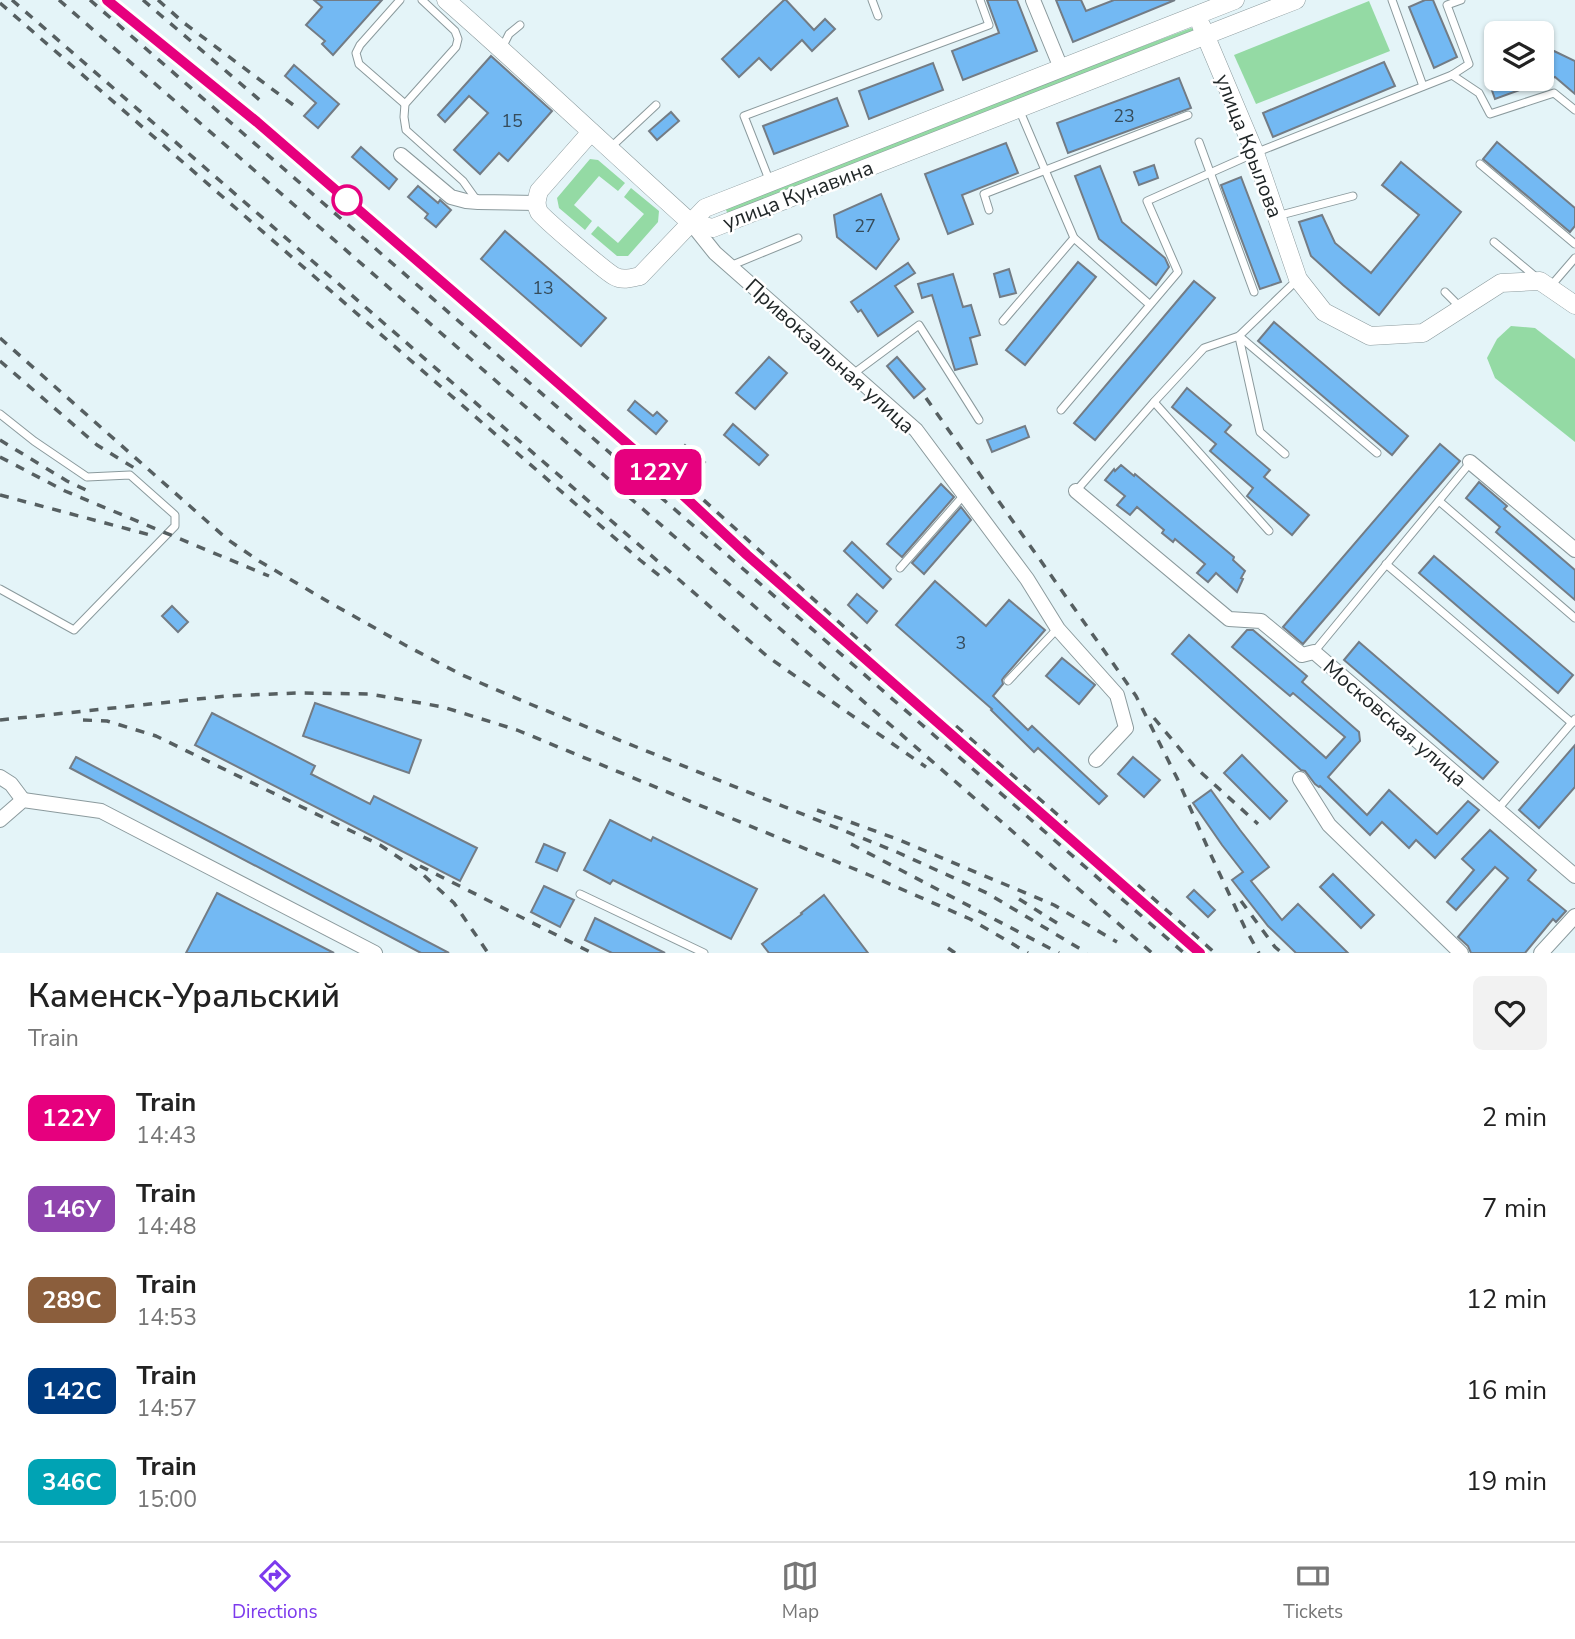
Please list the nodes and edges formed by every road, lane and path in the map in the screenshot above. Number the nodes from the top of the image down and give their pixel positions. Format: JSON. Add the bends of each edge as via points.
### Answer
{"nodes":[{"id":1,"x":400,"y":0,"type":"edge"},
{"id":2,"x":422,"y":0,"type":"edge"},
{"id":3,"x":446,"y":0,"type":"edge"},
{"id":4,"x":873,"y":0,"type":"edge"},
{"id":5,"x":980,"y":0,"type":"edge"},
{"id":6,"x":1033,"y":0,"type":"edge"},
{"id":7,"x":1235,"y":0,"type":"edge"},
{"id":8,"x":1296,"y":0,"type":"edge"},
{"id":9,"x":1392,"y":0,"type":"edge"},
{"id":10,"x":1461,"y":0,"type":"edge"},
{"id":11,"x":1197,"y":15,"type":"junction"},
{"id":12,"x":878,"y":16,"type":"dead end"},
{"id":13,"x":520,"y":24,"type":"dead end"},
{"id":14,"x":1206,"y":35,"type":"junction"},
{"id":15,"x":501,"y":49,"type":"junction"},
{"id":16,"x":1061,"y":68,"type":"junction"},
{"id":17,"x":1452,"y":75,"type":"junction"},
{"id":18,"x":1423,"y":86,"type":"junction"},
{"id":19,"x":405,"y":104,"type":"junction"},
{"id":20,"x":656,"y":105,"type":"dead end"},
{"id":21,"x":1019,"y":109,"type":"junction"},
{"id":22,"x":1575,"y":110,"type":"edge"},
{"id":23,"x":1188,"y":115,"type":"dead end"},
{"id":24,"x":591,"y":132,"type":"junction"},
{"id":25,"x":1199,"y":142,"type":"dead end"},
{"id":26,"x":609,"y":149,"type":"junction"},
{"id":27,"x":1255,"y":153,"type":"junction"},
{"id":28,"x":401,"y":155,"type":"dead end"},
{"id":29,"x":1480,"y":164,"type":"dead end"},
{"id":30,"x":1046,"y":170,"type":"junction"},
{"id":31,"x":1210,"y":173,"type":"junction"},
{"id":32,"x":771,"y":181,"type":"junction"},
{"id":33,"x":1353,"y":196,"type":"dead end"},
{"id":34,"x":478,"y":202,"type":"junction"},
{"id":35,"x":536,"y":203,"type":"junction"},
{"id":36,"x":989,"y":210,"type":"dead end"},
{"id":37,"x":1276,"y":216,"type":"junction"},
{"id":38,"x":691,"y":223,"type":"junction"},
{"id":39,"x":798,"y":238,"type":"dead end"},
{"id":40,"x":1074,"y":238,"type":"junction"},
{"id":41,"x":1494,"y":242,"type":"dead end"},
{"id":42,"x":1575,"y":244,"type":"edge"},
{"id":43,"x":1575,"y":258,"type":"edge"},
{"id":44,"x":729,"y":266,"type":"junction"},
{"id":45,"x":1298,"y":279,"type":"junction"},
{"id":46,"x":1545,"y":284,"type":"junction"},
{"id":47,"x":1254,"y":292,"type":"dead end"},
{"id":48,"x":1445,"y":292,"type":"dead end"},
{"id":49,"x":1149,"y":304,"type":"junction"},
{"id":50,"x":1575,"y":305,"type":"edge"},
{"id":51,"x":1461,"y":309,"type":"junction"},
{"id":52,"x":1003,"y":321,"type":"dead end"},
{"id":53,"x":1239,"y":337,"type":"junction"},
{"id":54,"x":853,"y":374,"type":"junction"},
{"id":55,"x":1154,"y":402,"type":"junction"},
{"id":56,"x":1061,"y":410,"type":"dead end"},
{"id":57,"x":0,"y":414,"type":"edge"},
{"id":58,"x":979,"y":420,"type":"dead end"},
{"id":59,"x":1377,"y":453,"type":"dead end"},
{"id":60,"x":1285,"y":454,"type":"dead end"},
{"id":61,"x":1470,"y":462,"type":"joint"},
{"id":62,"x":1076,"y":491,"type":"joint"},
{"id":63,"x":964,"y":495,"type":"junction"},
{"id":64,"x":1438,"y":501,"type":"junction"},
{"id":65,"x":1269,"y":531,"type":"dead end"},
{"id":66,"x":1575,"y":550,"type":"edge"},
{"id":67,"x":1386,"y":564,"type":"junction"},
{"id":68,"x":900,"y":568,"type":"dead end"},
{"id":69,"x":0,"y":589,"type":"edge"},
{"id":70,"x":1575,"y":618,"type":"edge"},
{"id":71,"x":1058,"y":629,"type":"junction"},
{"id":72,"x":1314,"y":652,"type":"junction"},
{"id":73,"x":1007,"y":681,"type":"dead end"},
{"id":74,"x":1573,"y":721,"type":"edge"},
{"id":75,"x":1096,"y":760,"type":"dead end"},
{"id":76,"x":0,"y":777,"type":"edge"},
{"id":77,"x":1300,"y":779,"type":"dead end"},
{"id":78,"x":23,"y":800,"type":"junction"},
{"id":79,"x":1497,"y":810,"type":"junction"},
{"id":80,"x":0,"y":820,"type":"edge"},
{"id":81,"x":1575,"y":876,"type":"edge"},
{"id":82,"x":580,"y":894,"type":"dead end"},
{"id":83,"x":1575,"y":916,"type":"edge"},
{"id":84,"x":375,"y":953,"type":"edge"},
{"id":85,"x":704,"y":953,"type":"edge"},
{"id":86,"x":1461,"y":953,"type":"edge"},
{"id":87,"x":1541,"y":953,"type":"edge"}],
"edges":[{"from":1,"to":19,"type":"lane","via":[[356,53],[359,64]]},
{"from":2,"to":19,"type":"lane","via":[[458,39],[456,47]]},
{"from":3,"to":15,"type":"street","name":"Привокзальная улица"},
{"from":4,"to":12,"type":"lane"},
{"from":5,"to":32,"type":"lane","via":[[989,26],[744,116]]},
{"from":6,"to":16,"type":"street"},
{"from":7,"to":11,"type":"street","name":"улица Кунавина"},
{"from":8,"to":14,"type":"street","name":"улица Кунавина"},
{"from":9,"to":18,"type":"lane"},
{"from":10,"to":17,"type":"lane","via":[[1447,5],[1469,64]]},
{"from":11,"to":14,"type":"street","name":"улица Крылова"},
{"from":11,"to":16,"type":"street","name":"улица Кунавина"},
{"from":13,"to":15,"type":"lane"},
{"from":14,"to":21,"type":"street","name":"улица Кунавина"},
{"from":14,"to":27,"type":"street","name":"улица Крылова"},
{"from":15,"to":24,"type":"street","name":"Привокзальная улица"},
{"from":16,"to":32,"type":"street","name":"улица Кунавина"},
{"from":17,"to":18,"type":"lane"},
{"from":17,"to":22,"type":"lane","via":[[1479,93],[1490,114],[1554,93]]},
{"from":18,"to":27,"type":"lane"},
{"from":19,"to":34,"type":"lane","via":[[406,130],[463,181]]},
{"from":20,"to":26,"type":"lane"},
{"from":21,"to":30,"type":"lane"},
{"from":21,"to":38,"type":"street","name":"улица Кунавина","via":[[713,229]]},
{"from":23,"to":30,"type":"lane"},
{"from":24,"to":26,"type":"street","name":"Привокзальная улица"},
{"from":24,"to":35,"type":"street","via":[[539,191]]},
{"from":25,"to":31,"type":"lane"},
{"from":26,"to":38,"type":"street","name":"Привокзальная улица"},
{"from":27,"to":31,"type":"lane"},
{"from":27,"to":37,"type":"street","name":"улица Крылова"},
{"from":28,"to":34,"type":"street","via":[[451,197]]},
{"from":29,"to":42,"type":"lane"},
{"from":30,"to":36,"type":"lane","via":[[984,194]]},
{"from":30,"to":40,"type":"lane"},
{"from":31,"to":47,"type":"lane"},
{"from":31,"to":49,"type":"lane","via":[[1147,201],[1178,272]]},
{"from":32,"to":38,"type":"street","name":"улица Кунавина","via":[[705,208]]},
{"from":33,"to":37,"type":"lane"},
{"from":34,"to":35,"type":"street"},
{"from":35,"to":38,"type":"street","via":[[540,214],[577,246],[615,277],[628,279],[640,276]]},
{"from":37,"to":45,"type":"street","name":"улица Крылова"},
{"from":38,"to":44,"type":"street","name":"Привокзальная улица"},
{"from":39,"to":44,"type":"lane"},
{"from":40,"to":49,"type":"lane"},
{"from":40,"to":52,"type":"lane"},
{"from":41,"to":46,"type":"lane"},
{"from":43,"to":46,"type":"lane"},
{"from":44,"to":54,"type":"street","name":"Привокзальная улица"},
{"from":45,"to":51,"type":"street","name":"улица Крылова","via":[[1324,312],[1370,336],[1423,333]]},
{"from":45,"to":53,"type":"lane"},
{"from":46,"to":50,"type":"street"},
{"from":46,"to":51,"type":"street","name":"улица Крылова","via":[[1501,283]]},
{"from":48,"to":51,"type":"lane"},
{"from":49,"to":56,"type":"lane"},
{"from":53,"to":55,"type":"lane","via":[[1204,348]]},
{"from":53,"to":59,"type":"lane"},
{"from":53,"to":60,"type":"lane","via":[[1260,432]]},
{"from":54,"to":58,"type":"lane","via":[[919,325]]},
{"from":54,"to":63,"type":"street","name":"Привокзальная улица","via":[[916,430]]},
{"from":55,"to":62,"type":"lane"},
{"from":55,"to":65,"type":"lane"},
{"from":57,"to":69,"type":"lane","via":[[87,477],[130,475],[175,515],[175,526],[74,630]]},
{"from":61,"to":64,"type":"lane"},
{"from":61,"to":66,"type":"street"},
{"from":62,"to":72,"type":"street","name":"Московская улица","via":[[1229,619],[1261,621],[1302,655]]},
{"from":63,"to":68,"type":"lane"},
{"from":63,"to":71,"type":"street","name":"Привокзальная улица"},
{"from":64,"to":67,"type":"lane"},
{"from":64,"to":70,"type":"lane"},
{"from":67,"to":72,"type":"lane"},
{"from":67,"to":74,"type":"lane"},
{"from":71,"to":73,"type":"lane"},
{"from":71,"to":75,"type":"street","name":"Привокзальная улица","via":[[1117,695],[1126,728]]},
{"from":72,"to":79,"type":"street","name":"Московская улица"},
{"from":74,"to":79,"type":"lane"},
{"from":76,"to":78,"type":"street"},
{"from":77,"to":86,"type":"street","via":[[1329,825]]},
{"from":78,"to":80,"type":"street"},
{"from":78,"to":84,"type":"street","via":[[101,811]]},
{"from":79,"to":81,"type":"street","name":"Московская улица"},
{"from":82,"to":85,"type":"lane"},
{"from":83,"to":87,"type":"street"}]}
